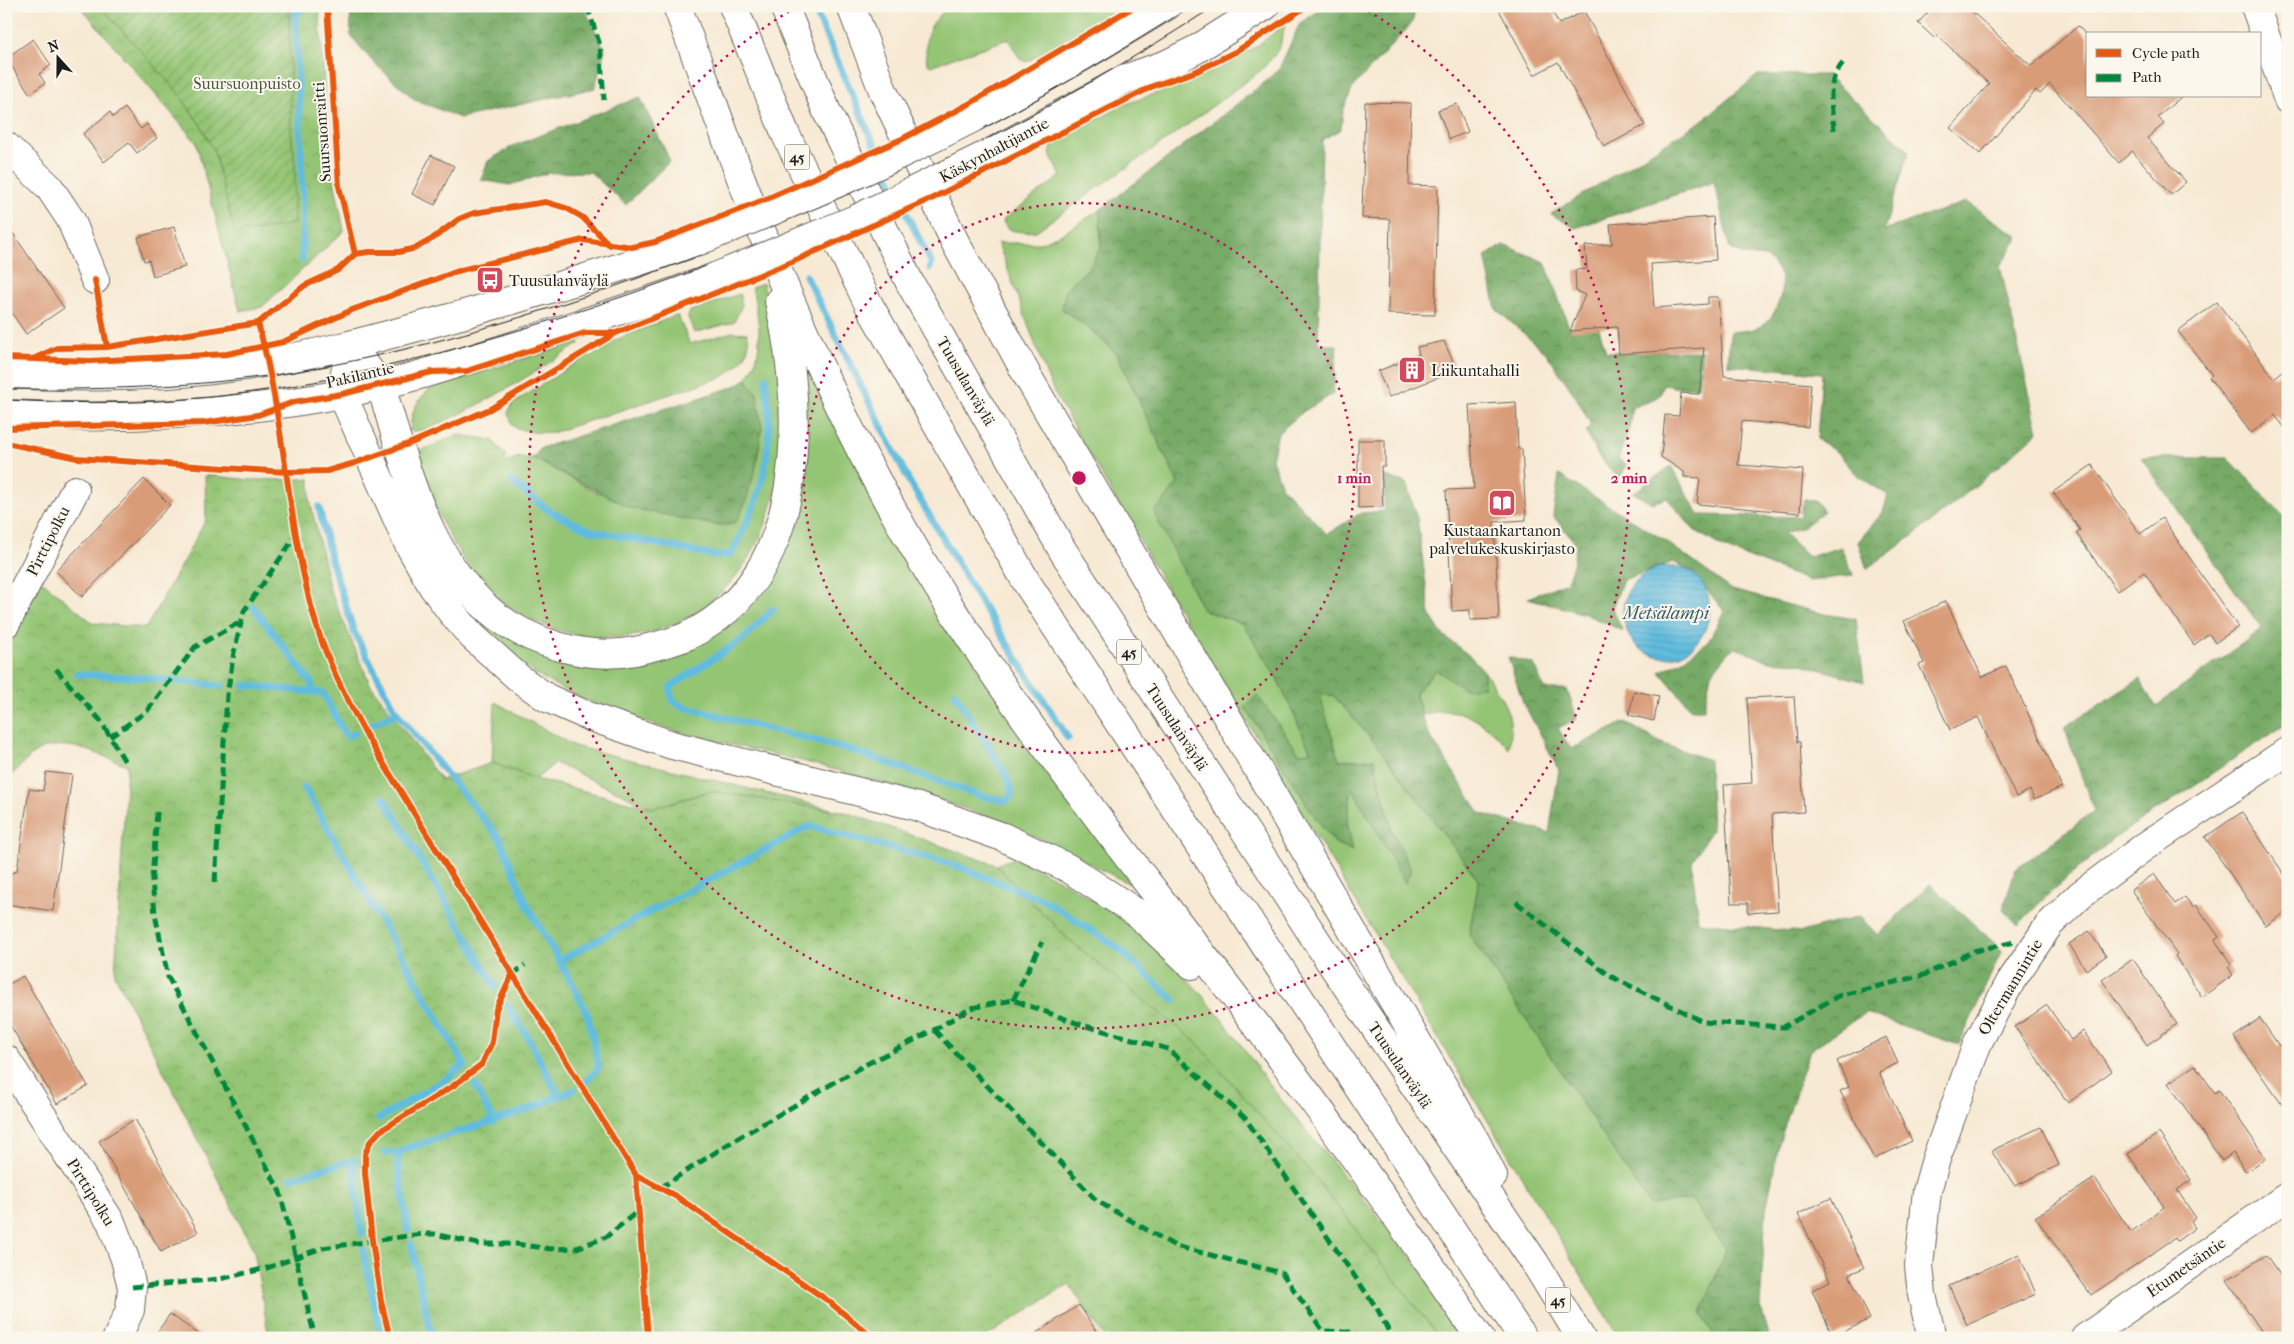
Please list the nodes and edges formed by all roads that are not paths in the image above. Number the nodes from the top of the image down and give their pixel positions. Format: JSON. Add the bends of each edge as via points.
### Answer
{"nodes":[{"id":1,"x":677,"y":6,"type":"edge"},
{"id":2,"x":733,"y":6,"type":"edge"},
{"id":3,"x":784,"y":6,"type":"edge"},
{"id":4,"x":851,"y":6,"type":"edge"},
{"id":5,"x":1167,"y":6,"type":"edge"},
{"id":6,"x":1265,"y":6,"type":"edge"},
{"id":7,"x":2255,"y":6,"type":"edge"},
{"id":8,"x":2288,"y":100,"type":"edge"},
{"id":9,"x":6,"y":146,"type":"edge"},
{"id":10,"x":765,"y":241,"type":"junction"},
{"id":11,"x":715,"y":277,"type":"joint"},
{"id":12,"x":95,"y":280,"type":"dead end"},
{"id":13,"x":349,"y":346,"type":"junction"},
{"id":14,"x":6,"y":374,"type":"edge"},
{"id":15,"x":380,"y":385,"type":"junction"},
{"id":16,"x":342,"y":394,"type":"junction"},
{"id":17,"x":6,"y":414,"type":"edge"},
{"id":18,"x":75,"y":490,"type":"dead end"},
{"id":19,"x":6,"y":623,"type":"edge"},
{"id":20,"x":2288,"y":751,"type":"edge"},
{"id":21,"x":1274,"y":1048,"type":"junction"},
{"id":22,"x":6,"y":1059,"type":"edge"},
{"id":23,"x":2288,"y":1196,"type":"edge"},
{"id":24,"x":1535,"y":1263,"type":"junction"},
{"id":25,"x":118,"y":1338,"type":"edge"},
{"id":26,"x":1480,"y":1338,"type":"edge"},
{"id":27,"x":1523,"y":1338,"type":"edge"},
{"id":28,"x":1581,"y":1338,"type":"edge"},
{"id":29,"x":1932,"y":1338,"type":"edge"},
{"id":30,"x":2084,"y":1338,"type":"edge"}],
"edges":[{"from":1,"to":10,"type":"main road"},
{"from":2,"to":27,"type":"main road","number":"45","via":[[786,135],[869,305],[1027,583]]},
{"from":3,"to":24,"type":"main road","name":"Tuusulanväylä","number":"45","via":[[827,112],[910,283],[1063,551],[1331,963]]},
{"from":4,"to":24,"type":"main road","via":[[891,109],[955,242],[1023,368],[1476,1142]]},
{"from":5,"to":13,"type":"main road","name":"Pakilantie","bridge":true,"via":[[975,117],[842,182],[699,241],[598,275]]},
{"from":6,"to":11,"type":"main road","name":"Käskynhaltijantie","bridge":true,"via":[[1196,49],[1167,64],[1125,79],[992,152],[858,218]]},
{"from":7,"to":8,"type":"main road"},
{"from":9,"to":12,"type":"main road","via":[[49,187],[71,220]]},
{"from":10,"to":15,"type":"main road","via":[[788,342],[794,438],[790,487],[777,534],[747,589],[720,614],[687,636],[622,654],[595,653],[565,648],[536,638],[492,612],[455,573],[424,515],[402,458]]},
{"from":10,"to":21,"type":"main road","via":[[846,423],[948,602],[1074,786]]},
{"from":11,"to":15,"type":"main road","name":"Pakilantie","via":[[622,311],[432,372]]},
{"from":13,"to":14,"type":"main road","name":"Pakilantie","via":[[229,368],[96,376]]},
{"from":13,"to":15,"type":"main road"},
{"from":13,"to":16,"type":"main road"},
{"from":15,"to":16,"type":"main road","name":"Pakilantie"},
{"from":16,"to":17,"type":"main road","name":"Pakilantie","via":[[157,416]]},
{"from":16,"to":21,"type":"main road","via":[[407,541],[433,587],[472,636],[547,698],[672,745],[915,806],[1003,836],[1068,868],[1137,913]]},
{"from":18,"to":19,"type":"main road","name":"Pirttipolku"},
{"from":20,"to":29,"type":"main road","name":"Oltermannintie","via":[[2144,847],[2080,895],[2049,925],[2011,981],[1978,1042],[1927,1191],[1919,1266]]},
{"from":21,"to":26,"type":"main road"},
{"from":22,"to":25,"type":"main road","name":"Pirttipolku","via":[[111,1222],[132,1287],[130,1310]]},
{"from":23,"to":30,"type":"main road","name":"Etumetsäntie"},
{"from":24,"to":28,"type":"main road","name":"Tuusulanväylä","number":"45"}]}
